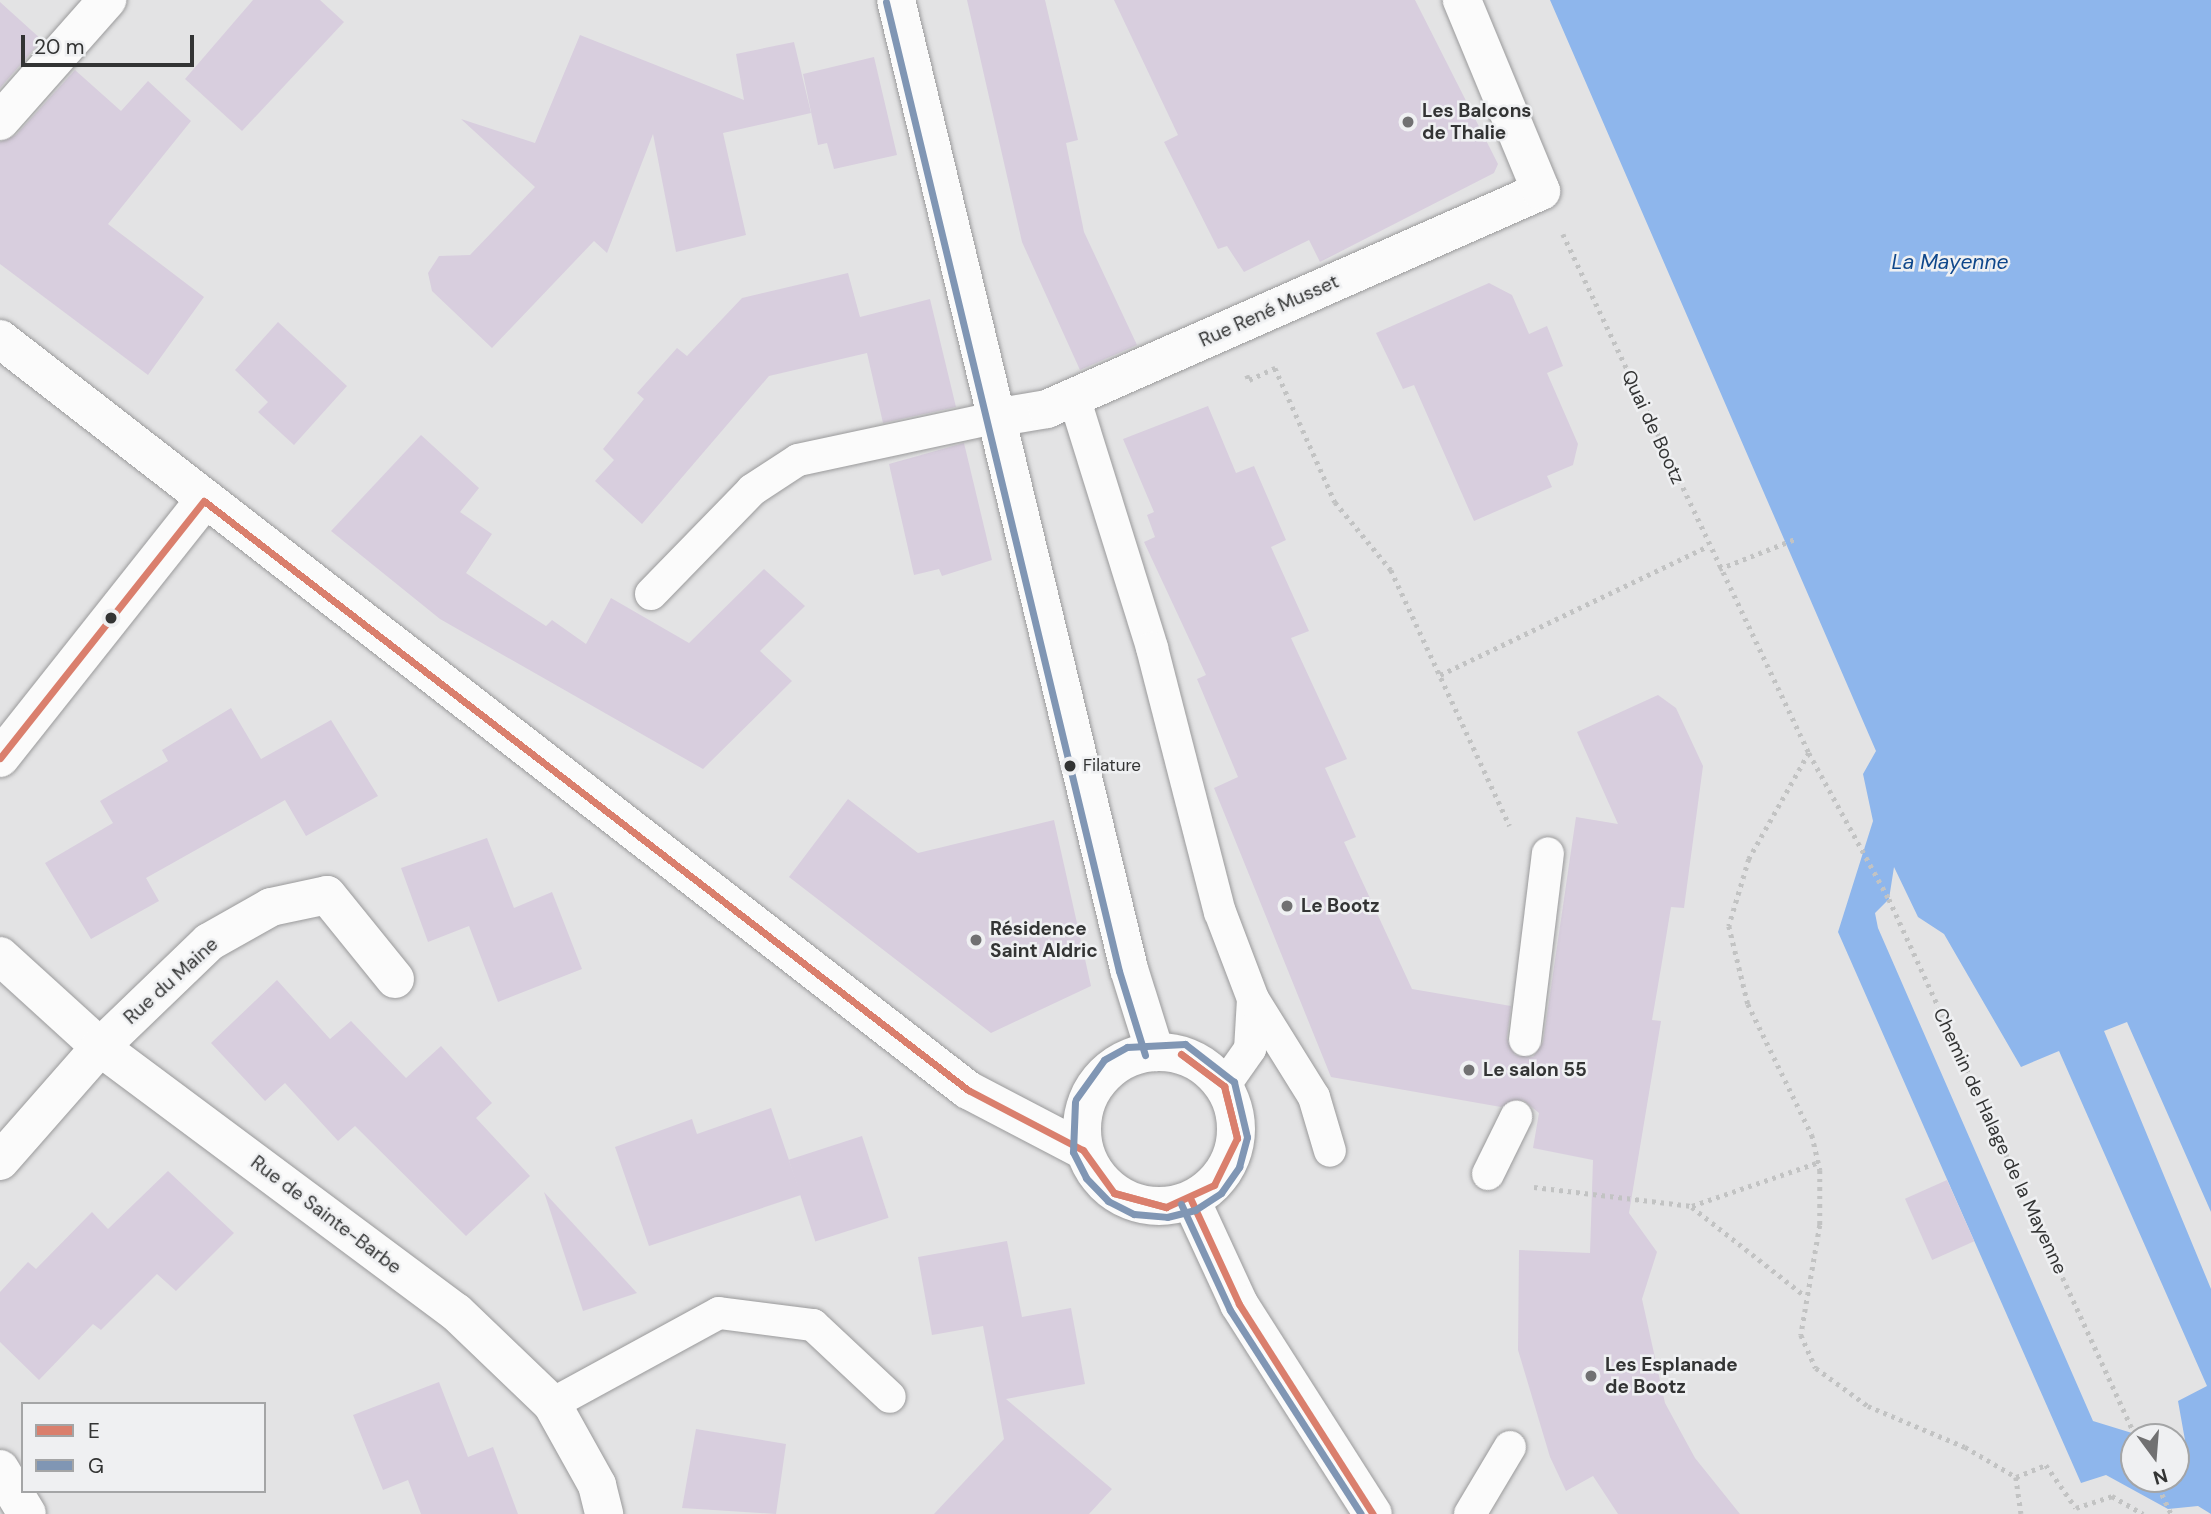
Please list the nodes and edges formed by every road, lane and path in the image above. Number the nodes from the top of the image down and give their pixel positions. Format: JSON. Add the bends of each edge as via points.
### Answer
{"nodes":[{"id":1,"x":107,"y":0,"type":"edge"},
{"id":2,"x":896,"y":0,"type":"edge"},
{"id":3,"x":1462,"y":0,"type":"edge"},
{"id":4,"x":0,"y":121,"type":"edge"},
{"id":5,"x":1541,"y":191,"type":"junction"},
{"id":6,"x":0,"y":339,"type":"edge"},
{"id":7,"x":1268,"y":371,"type":"dead end"},
{"id":8,"x":1073,"y":397,"type":"junction"},
{"id":9,"x":994,"y":418,"type":"junction"},
{"id":10,"x":204,"y":501,"type":"junction"},
{"id":11,"x":1796,"y":539,"type":"dead end"},
{"id":12,"x":1709,"y":547,"type":"junction"},
{"id":13,"x":1719,"y":569,"type":"junction"},
{"id":14,"x":651,"y":594,"type":"dead end"},
{"id":15,"x":1440,"y":675,"type":"junction"},
{"id":16,"x":1809,"y":753,"type":"junction"},
{"id":17,"x":0,"y":758,"type":"edge"},
{"id":18,"x":1863,"y":846,"type":"joint"},
{"id":19,"x":1548,"y":853,"type":"joint"},
{"id":20,"x":0,"y":956,"type":"edge"},
{"id":21,"x":395,"y":979,"type":"dead end"},
{"id":22,"x":1253,"y":999,"type":"junction"},
{"id":23,"x":1525,"y":1040,"type":"dead end"},
{"id":24,"x":100,"y":1047,"type":"junction"},
{"id":25,"x":1155,"y":1052,"type":"junction"},
{"id":26,"x":1224,"y":1086,"type":"junction"},
{"id":27,"x":1516,"y":1117,"type":"dead end"},
{"id":28,"x":1083,"y":1150,"type":"junction"},
{"id":29,"x":1330,"y":1151,"type":"dead end"},
{"id":30,"x":0,"y":1161,"type":"edge"},
{"id":31,"x":1819,"y":1162,"type":"junction"},
{"id":32,"x":1488,"y":1174,"type":"dead end"},
{"id":33,"x":1529,"y":1187,"type":"dead end"},
{"id":34,"x":1191,"y":1200,"type":"junction"},
{"id":35,"x":1692,"y":1206,"type":"junction"},
{"id":36,"x":1805,"y":1296,"type":"junction"},
{"id":37,"x":890,"y":1397,"type":"dead end"},
{"id":38,"x":552,"y":1404,"type":"junction"},
{"id":39,"x":2130,"y":1423,"type":"edge"},
{"id":40,"x":1510,"y":1447,"type":"dead end"},
{"id":41,"x":0,"y":1469,"type":"edge"},
{"id":42,"x":2016,"y":1477,"type":"junction"},
{"id":43,"x":2161,"y":1493,"type":"edge"},
{"id":44,"x":2169,"y":1511,"type":"edge"},
{"id":45,"x":27,"y":1514,"type":"edge"},
{"id":46,"x":604,"y":1514,"type":"edge"},
{"id":47,"x":1373,"y":1514,"type":"edge"},
{"id":48,"x":1470,"y":1514,"type":"edge"},
{"id":49,"x":2021,"y":1514,"type":"edge"},
{"id":50,"x":2143,"y":1514,"type":"edge"}],
"edges":[{"from":1,"to":4,"type":"street"},
{"from":2,"to":9,"type":"street"},
{"from":3,"to":5,"type":"street"},
{"from":5,"to":8,"type":"street","name":"Rue René Musset"},
{"from":5,"to":12,"type":"path","name":"Quai de Bootz"},
{"from":6,"to":10,"type":"street"},
{"from":7,"to":15,"type":"path","via":[[1275,368],[1335,502],[1391,570]]},
{"from":8,"to":9,"type":"street","name":"Rue René Musset","via":[[1021,417]]},
{"from":8,"to":22,"type":"lane","via":[[1152,648],[1220,912]]},
{"from":9,"to":14,"type":"lane","via":[[798,460],[752,490]]},
{"from":9,"to":25,"type":"street"},
{"from":10,"to":17,"type":"street"},
{"from":10,"to":28,"type":"street","via":[[968,1090]]},
{"from":11,"to":13,"type":"path"},
{"from":12,"to":13,"type":"path","name":"Quai de Bootz"},
{"from":12,"to":15,"type":"path"},
{"from":13,"to":16,"type":"path","name":"Quai de Bootz"},
{"from":15,"to":19,"type":"path","via":[[1521,850]]},
{"from":16,"to":18,"type":"path","name":"Quai de Bootz"},
{"from":16,"to":31,"type":"path","via":[[1749,859],[1729,926],[1748,1004],[1812,1135]]},
{"from":18,"to":39,"type":"path","name":"Chemin de Halage de la Mayenne"},
{"from":19,"to":23,"type":"lane"},
{"from":20,"to":24,"type":"street","name":"Rue de Sainte-Barbe"},
{"from":21,"to":24,"type":"street","name":"Rue du Maine","via":[[327,895],[271,906],[209,942]]},
{"from":22,"to":26,"type":"lane","via":[[1250,1049]]},
{"from":22,"to":29,"type":"lane","via":[[1314,1097]]},
{"from":24,"to":30,"type":"street","name":"Rue du Maine"},
{"from":24,"to":38,"type":"street","name":"Rue de Sainte-Barbe","via":[[456,1312]]},
{"from":25,"to":26,"type":"street","via":[[1181,1054]]},
{"from":25,"to":28,"type":"street","via":[[1112,1067],[1096,1084],[1083,1115]]},
{"from":26,"to":34,"type":"street","via":[[1237,1138],[1214,1185]]},
{"from":27,"to":32,"type":"lane"},
{"from":28,"to":34,"type":"street","via":[[1114,1193],[1166,1207]]},
{"from":31,"to":35,"type":"path"},
{"from":31,"to":36,"type":"path","via":[[1820,1225]]},
{"from":33,"to":35,"type":"path"},
{"from":34,"to":47,"type":"street","via":[[1239,1304]]},
{"from":35,"to":36,"type":"path"},
{"from":36,"to":42,"type":"path","via":[[1801,1335],[1816,1368],[1868,1406],[1965,1447]]},
{"from":37,"to":38,"type":"lane","via":[[813,1325],[719,1313]]},
{"from":38,"to":46,"type":"street","name":"Rue de Sainte-Barbe","via":[[597,1485]]},
{"from":40,"to":48,"type":"lane"},
{"from":41,"to":45,"type":"street"},
{"from":42,"to":49,"type":"path"},
{"from":42,"to":50,"type":"path","via":[[2046,1465],[2076,1508],[2112,1496]]},
{"from":43,"to":44,"type":"path"}]}
